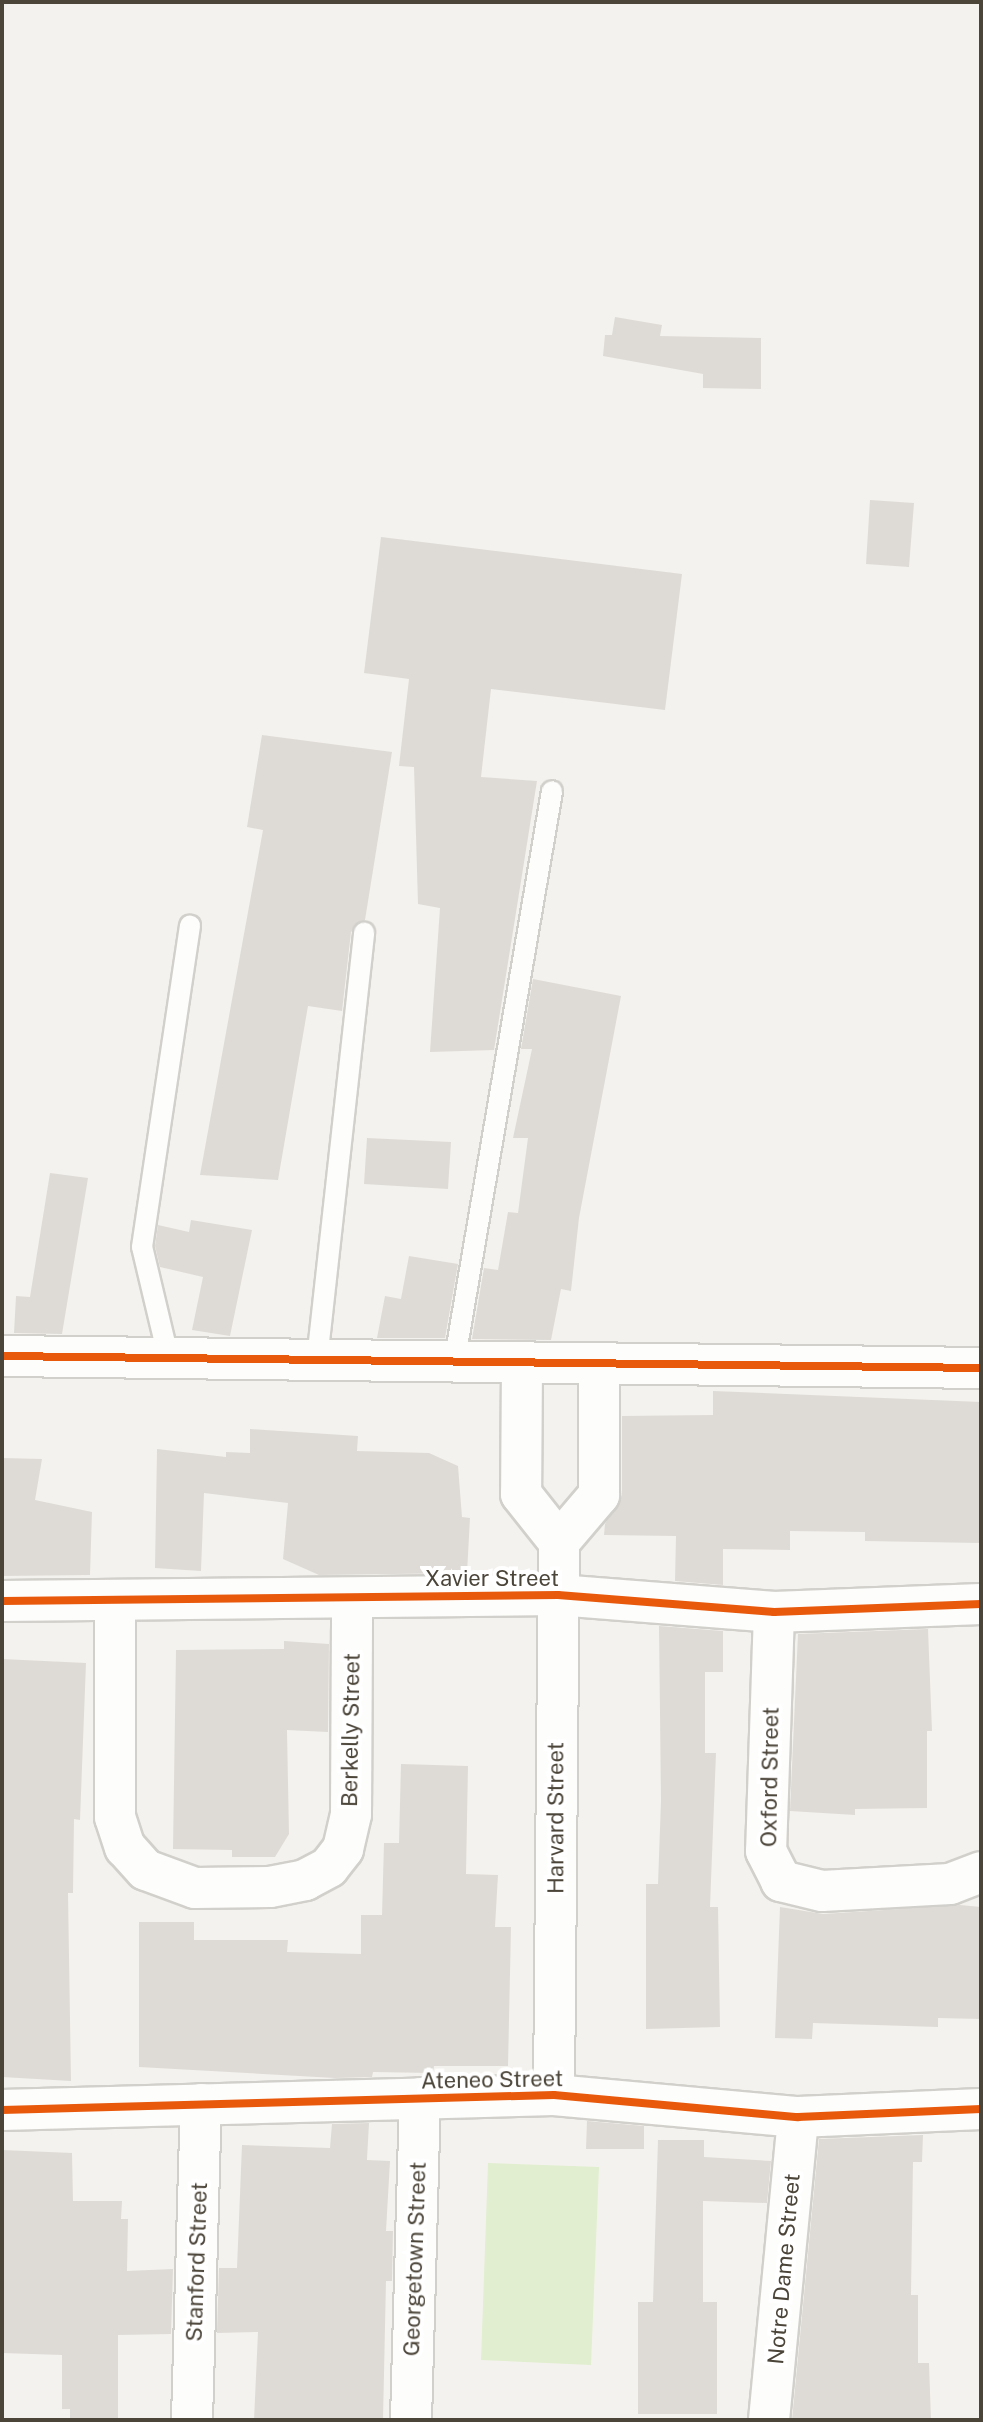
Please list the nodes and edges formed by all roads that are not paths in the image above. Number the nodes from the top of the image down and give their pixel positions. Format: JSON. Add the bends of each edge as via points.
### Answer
{"nodes":[{"id":1,"x":552,"y":791,"type":"dead end"},
{"id":2,"x":190,"y":926,"type":"dead end"},
{"id":3,"x":364,"y":933,"type":"dead end"},
{"id":4,"x":2,"y":1356,"type":"edge"},
{"id":5,"x":169,"y":1360,"type":"junction"},
{"id":6,"x":317,"y":1360,"type":"junction"},
{"id":7,"x":454,"y":1364,"type":"junction"},
{"id":8,"x":522,"y":1364,"type":"junction"},
{"id":9,"x":599,"y":1365,"type":"junction"},
{"id":10,"x":981,"y":1368,"type":"edge"},
{"id":11,"x":559,"y":1542,"type":"junction"},
{"id":12,"x":558,"y":1595,"type":"junction"},
{"id":13,"x":352,"y":1598,"type":"junction"},
{"id":14,"x":115,"y":1600,"type":"junction"},
{"id":15,"x":2,"y":1601,"type":"edge"},
{"id":16,"x":981,"y":1604,"type":"edge"},
{"id":17,"x":774,"y":1612,"type":"junction"},
{"id":18,"x":981,"y":1872,"type":"edge"},
{"id":19,"x":554,"y":2095,"type":"junction"},
{"id":20,"x":420,"y":2098,"type":"junction"},
{"id":21,"x":201,"y":2104,"type":"junction"},
{"id":22,"x":981,"y":2109,"type":"edge"},
{"id":23,"x":2,"y":2110,"type":"edge"},
{"id":24,"x":798,"y":2117,"type":"junction"},
{"id":25,"x":192,"y":2420,"type":"edge"},
{"id":26,"x":411,"y":2420,"type":"edge"},
{"id":27,"x":769,"y":2420,"type":"edge"}],
"edges":[{"from":1,"to":7,"type":"lane"},
{"from":2,"to":5,"type":"lane","via":[[142,1247]]},
{"from":3,"to":6,"type":"lane"},
{"from":4,"to":5,"type":"street"},
{"from":5,"to":6,"type":"street"},
{"from":6,"to":7,"type":"street"},
{"from":7,"to":8,"type":"street"},
{"from":8,"to":9,"type":"street"},
{"from":8,"to":11,"type":"street","via":[[521,1494]]},
{"from":9,"to":10,"type":"street"},
{"from":9,"to":11,"type":"street","via":[[599,1495]]},
{"from":11,"to":12,"type":"street","name":"Harvard Street"},
{"from":12,"to":13,"type":"street","name":"Xavier Street"},
{"from":12,"to":17,"type":"street","name":"Xavier Street"},
{"from":12,"to":19,"type":"street","name":"Harvard Street"},
{"from":13,"to":14,"type":"street","name":"Xavier Street"},
{"from":13,"to":14,"type":"street","name":"Berkelly Street","via":[[351,1814],[343,1849],[329,1867],[305,1880],[240,1887],[170,1882],[146,1870],[125,1847],[115,1817]]},
{"from":14,"to":15,"type":"street","name":"Xavier Street"},
{"from":16,"to":17,"type":"street","name":"Xavier Street"},
{"from":17,"to":18,"type":"street","name":"Oxford Street","via":[[766,1851],[781,1881],[822,1891],[950,1884]]},
{"from":19,"to":20,"type":"street","name":"Ateneo Street"},
{"from":19,"to":24,"type":"street","name":"Ateneo Street"},
{"from":20,"to":21,"type":"street","name":"Ateneo Street"},
{"from":20,"to":26,"type":"street","name":"Georgetown Street"},
{"from":21,"to":23,"type":"street","name":"Ateneo Street"},
{"from":21,"to":25,"type":"street","name":"Stanford Street"},
{"from":22,"to":24,"type":"street","name":"Ateneo Street"},
{"from":24,"to":27,"type":"street","name":"Notre Dame Street"}]}
